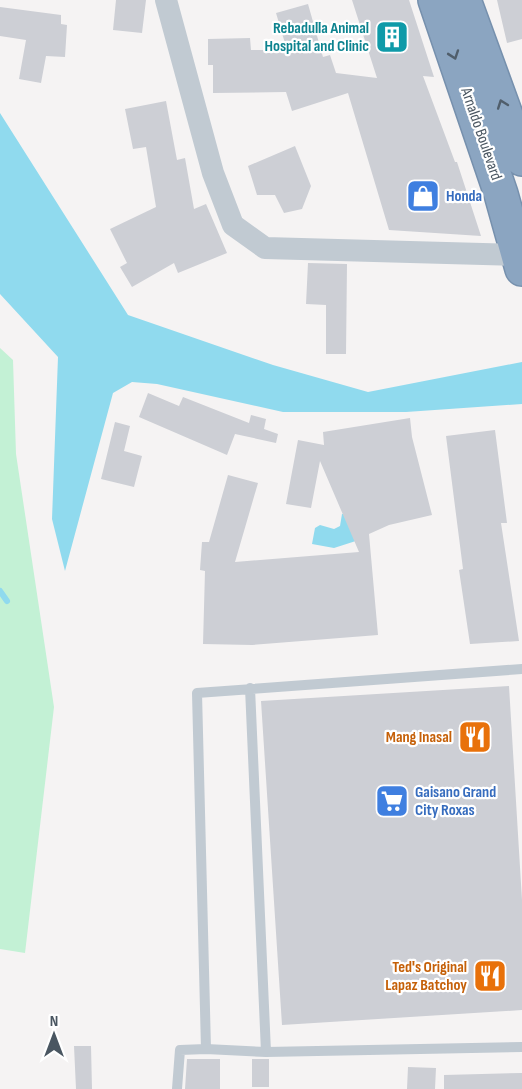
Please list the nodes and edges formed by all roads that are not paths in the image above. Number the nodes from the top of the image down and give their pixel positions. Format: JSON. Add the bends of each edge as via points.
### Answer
{"nodes":[{"id":1,"x":166,"y":0,"type":"edge"},
{"id":2,"x":435,"y":0,"type":"edge"},
{"id":3,"x":464,"y":0,"type":"edge"},
{"id":4,"x":522,"y":159,"type":"edge"},
{"id":5,"x":521,"y":260,"type":"edge"},
{"id":6,"x":522,"y":669,"type":"edge"},
{"id":7,"x":250,"y":688,"type":"junction"},
{"id":8,"x":522,"y":1047,"type":"edge"},
{"id":9,"x":206,"y":1049,"type":"junction"},
{"id":10,"x":266,"y":1052,"type":"junction"},
{"id":11,"x":177,"y":1089,"type":"edge"}],
"edges":[{"from":1,"to":5,"type":"street","via":[[213,173],[233,225],[265,248]]},
{"from":2,"to":5,"type":"highway","name":"Arnaldo Boulevard","one_way":true},
{"from":4,"to":3,"type":"highway","name":"Arnaldo Boulevard","one_way":true},
{"from":6,"to":7,"type":"lane"},
{"from":7,"to":9,"type":"lane","via":[[197,693]]},
{"from":7,"to":10,"type":"lane"},
{"from":8,"to":10,"type":"lane"},
{"from":9,"to":10,"type":"lane"},
{"from":9,"to":11,"type":"lane","via":[[180,1050]]}]}
